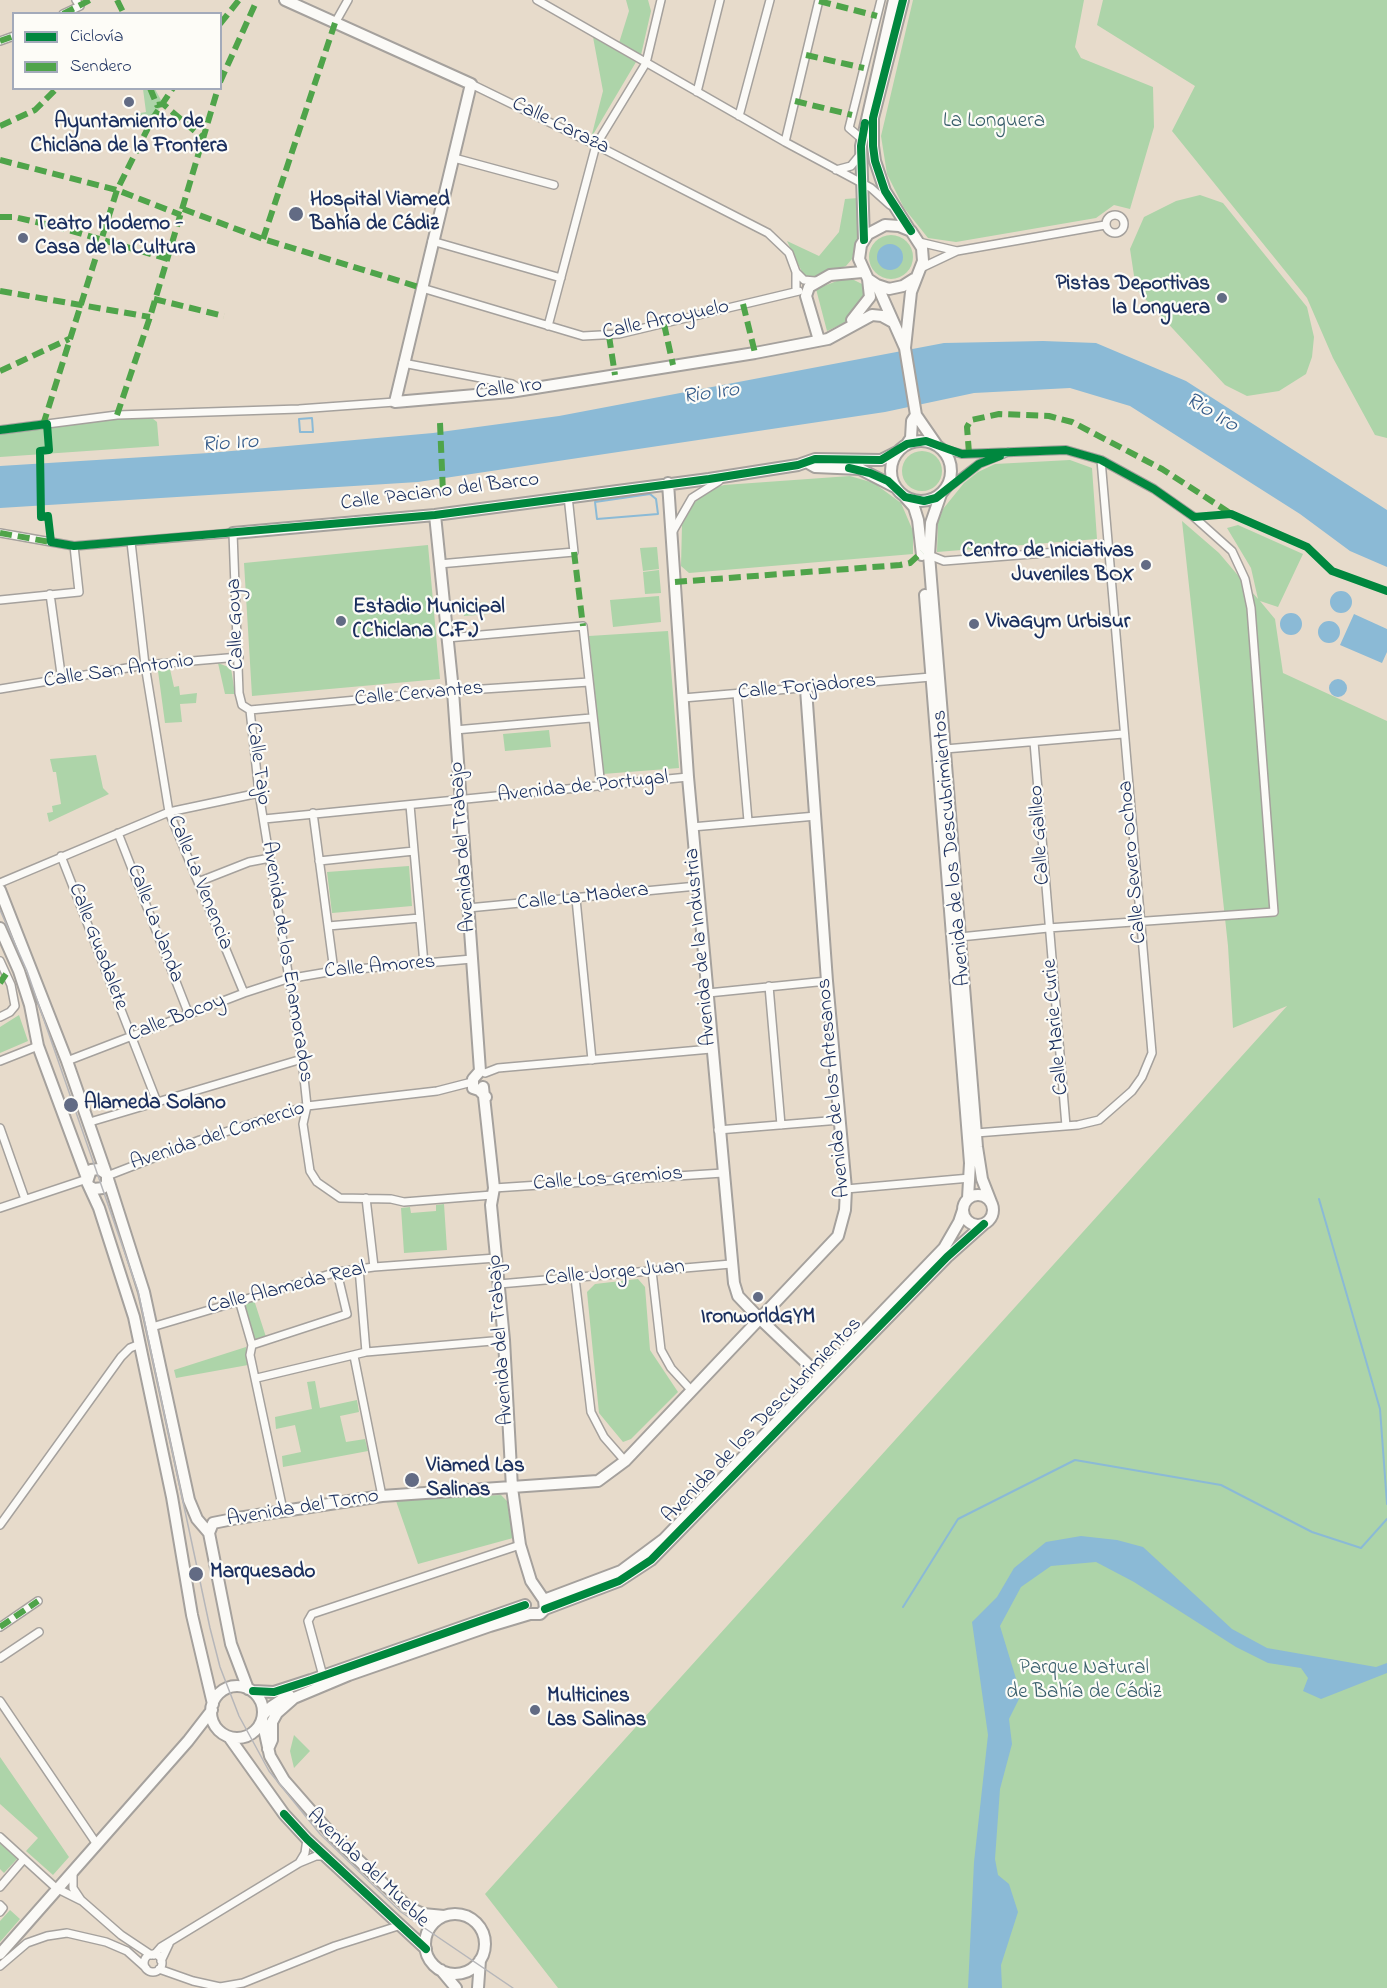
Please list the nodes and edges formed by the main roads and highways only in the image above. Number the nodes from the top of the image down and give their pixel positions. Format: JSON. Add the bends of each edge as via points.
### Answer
{"nodes":[{"id":1,"x":285,"y":0,"type":"edge"},
{"id":2,"x":894,"y":0,"type":"edge"},
{"id":3,"x":903,"y":0,"type":"edge"},
{"id":4,"x":911,"y":231,"type":"junction"},
{"id":5,"x":864,"y":240,"type":"junction"},
{"id":6,"x":869,"y":279,"type":"junction"},
{"id":7,"x":914,"y":279,"type":"junction"},
{"id":8,"x":893,"y":322,"type":"junction"},
{"id":9,"x":819,"y":340,"type":"junction"},
{"id":10,"x":905,"y":348,"type":"junction"},
{"id":11,"x":395,"y":402,"type":"joint"},
{"id":12,"x":916,"y":415,"type":"junction"},
{"id":13,"x":907,"y":444,"type":"junction"},
{"id":14,"x":940,"y":447,"type":"junction"},
{"id":15,"x":897,"y":452,"type":"junction"},
{"id":16,"x":808,"y":463,"type":"junction"},
{"id":17,"x":668,"y":483,"type":"junction"},
{"id":18,"x":896,"y":488,"type":"junction"},
{"id":19,"x":943,"y":492,"type":"junction"},
{"id":20,"x":905,"y":497,"type":"junction"},
{"id":21,"x":435,"y":515,"type":"junction"},
{"id":22,"x":233,"y":533,"type":"road end"},
{"id":23,"x":806,"y":689,"type":"road end"},
{"id":24,"x":0,"y":890,"type":"edge"},
{"id":25,"x":0,"y":928,"type":"edge"},
{"id":26,"x":107,"y":1176,"type":"junction"},
{"id":27,"x":87,"y":1181,"type":"junction"},
{"id":28,"x":968,"y":1198,"type":"junction"},
{"id":29,"x":991,"y":1202,"type":"junction"},
{"id":30,"x":963,"y":1210,"type":"junction"},
{"id":31,"x":984,"y":1224,"type":"junction"},
{"id":32,"x":759,"y":1318,"type":"junction"},
{"id":33,"x":820,"y":1376,"type":"junction"},
{"id":34,"x":512,"y":1488,"type":"junction"},
{"id":35,"x":209,"y":1533,"type":"junction"},
{"id":36,"x":531,"y":1581,"type":"junction"},
{"id":37,"x":543,"y":1602,"type":"junction"},
{"id":38,"x":528,"y":1606,"type":"junction"},
{"id":39,"x":349,"y":1675,"type":"junction"},
{"id":40,"x":251,"y":1690,"type":"junction"},
{"id":41,"x":212,"y":1707,"type":"junction"},
{"id":42,"x":263,"y":1717,"type":"junction"},
{"id":43,"x":224,"y":1734,"type":"junction"},
{"id":44,"x":188,"y":1741,"type":"junction"},
{"id":45,"x":268,"y":1749,"type":"junction"},
{"id":46,"x":444,"y":1916,"type":"junction"},
{"id":47,"x":426,"y":1949,"type":"junction"},
{"id":48,"x":0,"y":1954,"type":"edge"},
{"id":49,"x":480,"y":1960,"type":"junction"},
{"id":50,"x":441,"y":1970,"type":"junction"},
{"id":51,"x":456,"y":1988,"type":"edge"},
{"id":52,"x":478,"y":1988,"type":"edge"}],
"edges":[{"from":1,"to":11,"type":"main road","name":"Calle Caraza","via":[[471,84]]},
{"from":2,"to":5,"type":"main road","via":[[862,145]]},
{"from":3,"to":4,"type":"main road","via":[[872,131],[879,175]]},
{"from":4,"to":5,"type":"main road","via":[[899,225],[885,225]]},
{"from":4,"to":7,"type":"main road","via":[[923,255]]},
{"from":5,"to":6,"type":"main road","via":[[859,252]]},
{"from":6,"to":7,"type":"main road","via":[[896,288]]},
{"from":6,"to":8,"type":"main road"},
{"from":6,"to":9,"type":"main road","name":"Calle Iro","via":[[870,297],[865,307],[850,322]]},
{"from":6,"to":9,"type":"main road","via":[[830,275],[801,293]]},
{"from":7,"to":10,"type":"main road"},
{"from":8,"to":9,"type":"main road","name":"Calle Iro","via":[[872,315],[838,336]]},
{"from":8,"to":10,"type":"main road"},
{"from":9,"to":11,"type":"main road","name":"Calle Iro","via":[[488,394]]},
{"from":10,"to":12,"type":"main road"},
{"from":12,"to":13,"type":"main road"},
{"from":12,"to":14,"type":"main road","via":[[929,438]]},
{"from":13,"to":14,"type":"main road","via":[[926,441]]},
{"from":13,"to":15,"type":"main road"},
{"from":14,"to":19,"type":"main road","via":[[950,459],[952,472]]},
{"from":15,"to":16,"type":"main road","name":"Calle Paciano del Barco","via":[[881,460],[828,458]]},
{"from":15,"to":18,"type":"main road","via":[[891,470]]},
{"from":16,"to":17,"type":"main road","name":"Calle Paciano del Barco"},
{"from":16,"to":18,"type":"main road","name":"Calle Paciano del Barco","via":[[860,470]]},
{"from":17,"to":21,"type":"main road","name":"Calle Paciano del Barco"},
{"from":17,"to":32,"type":"main road","name":"Avenida de la Industria","via":[[687,777],[731,1264],[735,1290]]},
{"from":18,"to":20,"type":"main road"},
{"from":19,"to":20,"type":"main road","via":[[924,501]]},
{"from":19,"to":29,"type":"main road","name":"Avenida de los Descubrimientos","via":[[931,523],[930,555],[976,1134],[980,1168]]},
{"from":20,"to":28,"type":"main road","name":"Avenida de los Descubrimientos","via":[[914,507],[921,531],[970,1178]]},
{"from":21,"to":22,"type":"main road","name":"Calle Paciano del Barco"},
{"from":21,"to":34,"type":"main road","name":"Avenida del Trabajo","via":[[483,1072],[474,1076],[480,1089],[493,1192]]},
{"from":23,"to":32,"type":"main road","name":"Avenida de los Artesanos","via":[[845,1210],[838,1236]]},
{"from":24,"to":26,"type":"main road"},
{"from":25,"to":27,"type":"main road","via":[[20,971],[38,1046]]},
{"from":26,"to":27,"type":"main road","via":[[93,1170]]},
{"from":26,"to":27,"type":"main road","via":[[105,1186],[99,1190]]},
{"from":26,"to":35,"type":"main road","via":[[144,1292],[189,1500],[197,1519]]},
{"from":27,"to":41,"type":"main road","via":[[125,1284],[140,1344]]},
{"from":28,"to":29,"type":"main road","via":[[980,1195]]},
{"from":28,"to":30,"type":"main road"},
{"from":29,"to":31,"type":"main road","via":[[993,1214]]},
{"from":30,"to":31,"type":"main road","via":[[968,1221]]},
{"from":30,"to":33,"type":"main road","name":"Avenida de los Descubrimientos","via":[[944,1248]]},
{"from":31,"to":37,"type":"main road","name":"Avenida de los Descubrimientos","via":[[947,1257],[651,1560],[619,1581]]},
{"from":32,"to":33,"type":"main road","name":"Avenida de la Industria"},
{"from":32,"to":34,"type":"main road","name":"Avenida de los Artesanos","via":[[625,1461],[597,1481]]},
{"from":33,"to":37,"type":"main road","name":"Avenida de los Descubrimientos","via":[[652,1550],[621,1571]]},
{"from":34,"to":35,"type":"main road","name":"Avenida del Torno","via":[[382,1496],[283,1510],[213,1523]]},
{"from":34,"to":36,"type":"main road","name":"Avenida del Trabajo","via":[[520,1545]]},
{"from":35,"to":40,"type":"main road","via":[[231,1644]]},
{"from":36,"to":37,"type":"main road"},
{"from":36,"to":38,"type":"main road"},
{"from":37,"to":38,"type":"main road"},
{"from":37,"to":38,"type":"main road","via":[[537,1616]]},
{"from":38,"to":39,"type":"main road"},
{"from":38,"to":40,"type":"main road","via":[[274,1692]]},
{"from":39,"to":42,"type":"main road","via":[[296,1692],[271,1707]]},
{"from":39,"to":45,"type":"main road","via":[[285,1705],[273,1722]]},
{"from":40,"to":41,"type":"main road","via":[[228,1688]]},
{"from":40,"to":42,"type":"main road","via":[[262,1704]]},
{"from":41,"to":43,"type":"main road","via":[[213,1721]]},
{"from":41,"to":44,"type":"main road"},
{"from":42,"to":43,"type":"main road","via":[[248,1736]]},
{"from":42,"to":45,"type":"main road","name":"Avenida del Mueble"},
{"from":43,"to":44,"type":"main road","via":[[209,1731]]},
{"from":43,"to":47,"type":"main road","name":"Avenida del Mueble","via":[[307,1839]]},
{"from":44,"to":48,"type":"main road"},
{"from":45,"to":46,"type":"main road","name":"Avenida del Mueble","via":[[295,1795],[398,1900],[423,1914]]},
{"from":46,"to":47,"type":"main road","via":[[428,1931]]},
{"from":46,"to":49,"type":"main road","via":[[459,1914],[479,1925],[485,1940]]},
{"from":47,"to":50,"type":"main road","via":[[431,1962]]},
{"from":49,"to":50,"type":"main road","via":[[461,1973]]},
{"from":49,"to":52,"type":"main road"},
{"from":50,"to":51,"type":"main road"}]}
